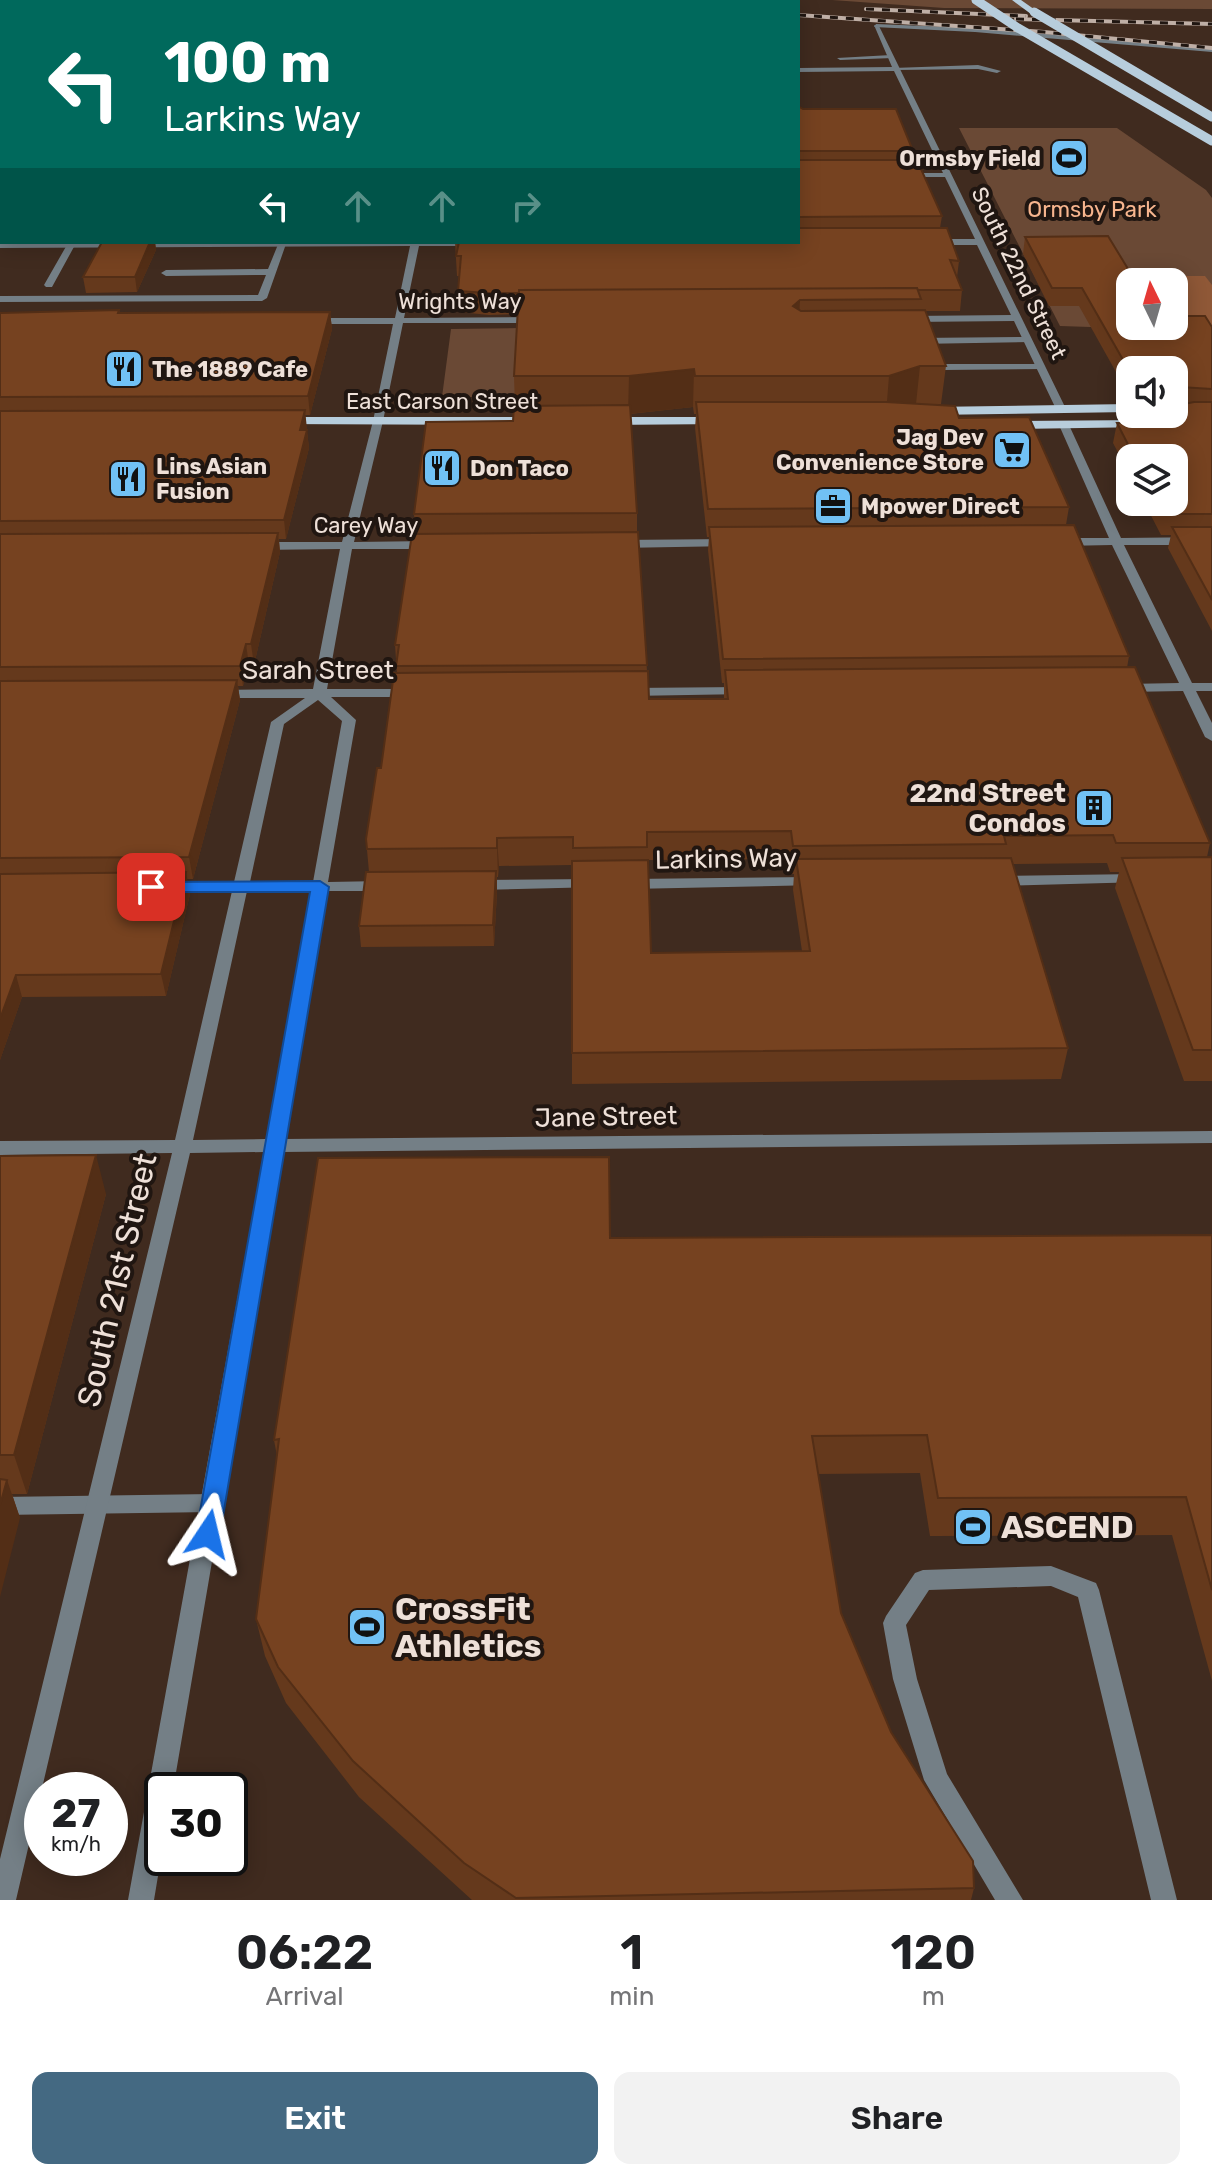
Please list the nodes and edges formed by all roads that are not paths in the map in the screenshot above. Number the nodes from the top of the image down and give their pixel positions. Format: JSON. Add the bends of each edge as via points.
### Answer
{"nodes":[{"id":1,"x":976,"y":0,"type":"edge"},
{"id":2,"x":1016,"y":0,"type":"edge"},
{"id":3,"x":1212,"y":50,"type":"edge"},
{"id":4,"x":891,"y":57,"type":"junction"},
{"id":5,"x":840,"y":58,"type":"dead end"},
{"id":6,"x":897,"y":68,"type":"junction"},
{"id":7,"x":800,"y":70,"type":"edge"},
{"id":8,"x":997,"y":71,"type":"dead end"},
{"id":9,"x":1212,"y":117,"type":"edge"},
{"id":10,"x":908,"y":119,"type":"dead end"},
{"id":11,"x":921,"y":119,"type":"junction"},
{"id":12,"x":1212,"y":141,"type":"edge"},
{"id":13,"x":891,"y":175,"type":"edge"},
{"id":14,"x":948,"y":175,"type":"junction"},
{"id":15,"x":929,"y":242,"type":"edge"},
{"id":16,"x":980,"y":242,"type":"junction"},
{"id":17,"x":282,"y":244,"type":"edge"},
{"id":18,"x":415,"y":244,"type":"edge"},
{"id":19,"x":0,"y":245,"type":"edge"},
{"id":20,"x":71,"y":245,"type":"junction"},
{"id":21,"x":271,"y":272,"type":"junction"},
{"id":22,"x":166,"y":273,"type":"dead end"},
{"id":23,"x":49,"y":285,"type":"dead end"},
{"id":24,"x":0,"y":299,"type":"edge"},
{"id":25,"x":1017,"y":318,"type":"junction"},
{"id":26,"x":903,"y":319,"type":"edge"},
{"id":27,"x":546,"y":320,"type":"edge"},
{"id":28,"x":303,"y":321,"type":"edge"},
{"id":29,"x":399,"y":321,"type":"junction"},
{"id":30,"x":1027,"y":340,"type":"junction"},
{"id":31,"x":909,"y":341,"type":"edge"},
{"id":32,"x":943,"y":367,"type":"edge"},
{"id":33,"x":1040,"y":367,"type":"junction"},
{"id":34,"x":1116,"y":408,"type":"edge"},
{"id":35,"x":1061,"y":409,"type":"junction"},
{"id":36,"x":917,"y":411,"type":"edge"},
{"id":37,"x":269,"y":421,"type":"edge"},
{"id":38,"x":378,"y":421,"type":"junction"},
{"id":39,"x":553,"y":421,"type":"edge"},
{"id":40,"x":584,"y":421,"type":"edge"},
{"id":41,"x":742,"y":421,"type":"edge"},
{"id":42,"x":1116,"y":424,"type":"edge"},
{"id":43,"x":1064,"y":425,"type":"junction"},
{"id":44,"x":923,"y":426,"type":"edge"},
{"id":45,"x":938,"y":426,"type":"edge"},
{"id":46,"x":999,"y":426,"type":"edge"},
{"id":47,"x":1116,"y":541,"type":"junction"},
{"id":48,"x":1212,"y":541,"type":"edge"},
{"id":49,"x":1053,"y":542,"type":"edge"},
{"id":50,"x":739,"y":543,"type":"edge"},
{"id":51,"x":598,"y":544,"type":"edge"},
{"id":52,"x":441,"y":545,"type":"edge"},
{"id":53,"x":244,"y":546,"type":"edge"},
{"id":54,"x":347,"y":546,"type":"junction"},
{"id":55,"x":1212,"y":687,"type":"edge"},
{"id":56,"x":1110,"y":688,"type":"edge"},
{"id":57,"x":1190,"y":688,"type":"junction"},
{"id":58,"x":762,"y":691,"type":"edge"},
{"id":59,"x":620,"y":692,"type":"edge"},
{"id":60,"x":430,"y":693,"type":"edge"},
{"id":61,"x":207,"y":694,"type":"edge"},
{"id":62,"x":319,"y":694,"type":"junction"},
{"id":63,"x":1212,"y":737,"type":"edge"},
{"id":64,"x":1148,"y":879,"type":"edge"},
{"id":65,"x":989,"y":881,"type":"edge"},
{"id":66,"x":830,"y":882,"type":"edge"},
{"id":67,"x":463,"y":885,"type":"edge"},
{"id":68,"x":400,"y":886,"type":"edge"},
{"id":69,"x":151,"y":887,"type":"edge"},
{"id":70,"x":241,"y":887,"type":"junction"},
{"id":71,"x":320,"y":887,"type":"junction"},
{"id":72,"x":1212,"y":1137,"type":"edge"},
{"id":73,"x":182,"y":1147,"type":"junction"},
{"id":74,"x":273,"y":1147,"type":"junction"},
{"id":75,"x":0,"y":1148,"type":"edge"},
{"id":76,"x":213,"y":1503,"type":"junction"},
{"id":77,"x":97,"y":1505,"type":"junction"},
{"id":78,"x":0,"y":1506,"type":"edge"},
{"id":79,"x":3,"y":1900,"type":"edge"},
{"id":80,"x":141,"y":1900,"type":"edge"},
{"id":81,"x":1010,"y":1900,"type":"edge"},
{"id":82,"x":1164,"y":1900,"type":"edge"}],
"edges":[{"from":1,"to":12,"type":"main road","bridge":true},
{"from":2,"to":9,"type":"main road","bridge":true},
{"from":3,"to":4,"type":"street","name":"South 22nd Street","via":[[876,26]]},
{"from":4,"to":5,"type":"street"},
{"from":4,"to":6,"type":"street","name":"South 22nd Street"},
{"from":6,"to":7,"type":"street"},
{"from":6,"to":8,"type":"street"},
{"from":6,"to":11,"type":"street","name":"South 22nd Street"},
{"from":10,"to":11,"type":"street"},
{"from":11,"to":14,"type":"street","name":"South 22nd Street"},
{"from":13,"to":14,"type":"street"},
{"from":14,"to":16,"type":"street","name":"South 22nd Street"},
{"from":15,"to":16,"type":"street"},
{"from":16,"to":25,"type":"street","name":"South 22nd Street"},
{"from":17,"to":20,"type":"street"},
{"from":17,"to":21,"type":"street"},
{"from":18,"to":29,"type":"street"},
{"from":19,"to":20,"type":"street"},
{"from":20,"to":23,"type":"street"},
{"from":21,"to":22,"type":"street"},
{"from":21,"to":24,"type":"street","via":[[262,298]]},
{"from":25,"to":26,"type":"street"},
{"from":25,"to":30,"type":"street","name":"South 22nd Street"},
{"from":27,"to":29,"type":"street","name":"Wrights Way"},
{"from":28,"to":29,"type":"street","name":"Wrights Way"},
{"from":29,"to":38,"type":"street"},
{"from":30,"to":31,"type":"street"},
{"from":30,"to":33,"type":"street","name":"South 22nd Street"},
{"from":32,"to":33,"type":"street"},
{"from":33,"to":35,"type":"street","name":"South 22nd Street"},
{"from":34,"to":35,"type":"main road"},
{"from":35,"to":36,"type":"main road"},
{"from":37,"to":38,"type":"main road","name":"East Carson Street"},
{"from":38,"to":39,"type":"main road","name":"East Carson Street"},
{"from":38,"to":54,"type":"street"},
{"from":40,"to":41,"type":"main road"},
{"from":42,"to":43,"type":"main road"},
{"from":43,"to":46,"type":"main road"},
{"from":43,"to":47,"type":"street"},
{"from":44,"to":45,"type":"main road"},
{"from":47,"to":48,"type":"street"},
{"from":47,"to":49,"type":"street"},
{"from":47,"to":57,"type":"street"},
{"from":50,"to":51,"type":"street"},
{"from":52,"to":54,"type":"street","name":"Carey Way"},
{"from":53,"to":54,"type":"street","name":"Carey Way"},
{"from":54,"to":62,"type":"street"},
{"from":55,"to":57,"type":"street"},
{"from":56,"to":57,"type":"street"},
{"from":57,"to":63,"type":"street"},
{"from":58,"to":59,"type":"street"},
{"from":60,"to":62,"type":"street","name":"Sarah Street"},
{"from":61,"to":62,"type":"street","name":"Sarah Street"},
{"from":62,"to":70,"type":"street","name":"South 21st Street","via":[[278,722]]},
{"from":62,"to":71,"type":"street","via":[[349,720]]},
{"from":64,"to":65,"type":"street"},
{"from":66,"to":67,"type":"street","name":"Larkins Way"},
{"from":68,"to":71,"type":"street"},
{"from":69,"to":70,"type":"street"},
{"from":70,"to":71,"type":"street"},
{"from":70,"to":73,"type":"street","name":"South 21st Street"},
{"from":71,"to":74,"type":"street"},
{"from":72,"to":74,"type":"street","name":"Jane Street"},
{"from":73,"to":74,"type":"street","name":"Jane Street"},
{"from":73,"to":75,"type":"street","name":"Jane Street"},
{"from":73,"to":77,"type":"street","name":"South 21st Street"},
{"from":74,"to":76,"type":"street"},
{"from":76,"to":77,"type":"street"},
{"from":76,"to":80,"type":"street"},
{"from":77,"to":78,"type":"street"},
{"from":77,"to":79,"type":"street","name":"South 21st Street"},
{"from":81,"to":82,"type":"street","via":[[936,1780],[905,1679],[894,1623],[923,1580],[1051,1576],[1088,1590]]}]}
